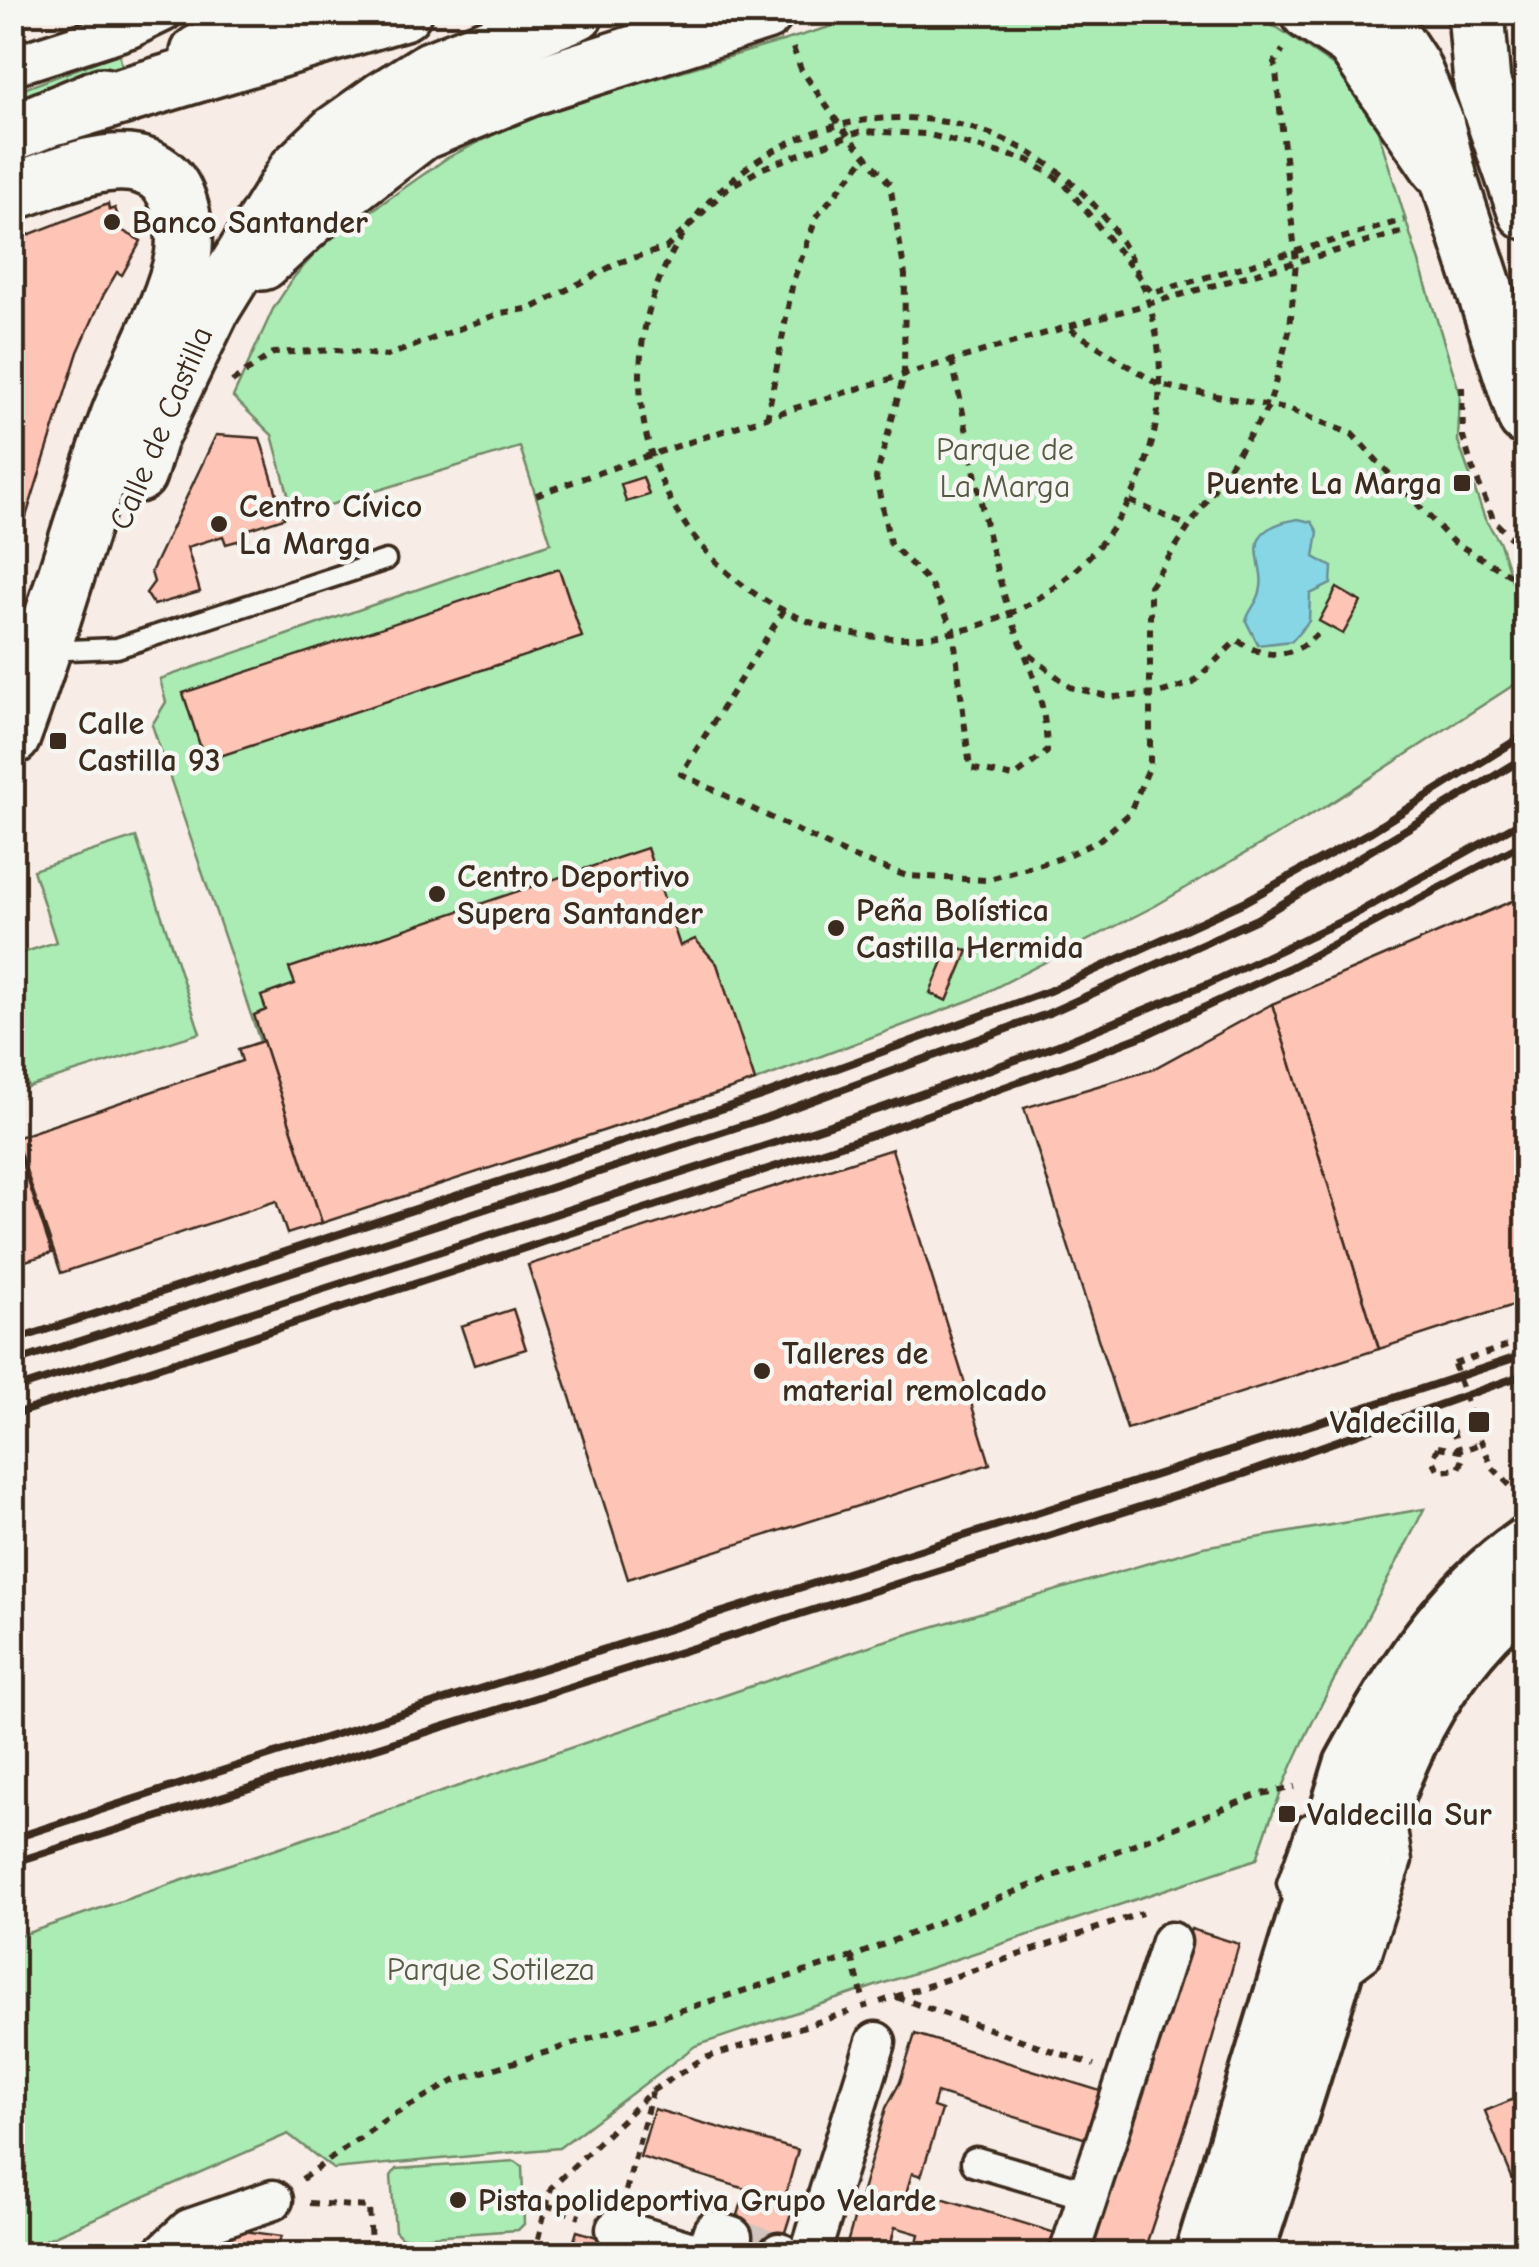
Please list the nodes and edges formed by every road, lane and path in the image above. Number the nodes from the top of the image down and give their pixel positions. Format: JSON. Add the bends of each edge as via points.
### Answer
{"nodes":[{"id":1,"x":163,"y":12,"type":"edge"},
{"id":2,"x":296,"y":12,"type":"edge"},
{"id":3,"x":403,"y":12,"type":"edge"},
{"id":4,"x":576,"y":12,"type":"edge"},
{"id":5,"x":1376,"y":12,"type":"edge"},
{"id":6,"x":1476,"y":12,"type":"edge"},
{"id":7,"x":1301,"y":24,"type":"edge"},
{"id":8,"x":778,"y":27,"type":"edge"},
{"id":9,"x":12,"y":66,"type":"edge"},
{"id":10,"x":35,"y":125,"type":"edge"},
{"id":11,"x":841,"y":127,"type":"junction"},
{"id":12,"x":849,"y":136,"type":"junction"},
{"id":13,"x":866,"y":157,"type":"junction"},
{"id":14,"x":12,"y":192,"type":"edge"},
{"id":15,"x":1429,"y":196,"type":"junction"},
{"id":16,"x":1526,"y":211,"type":"edge"},
{"id":17,"x":1404,"y":220,"type":"dead end"},
{"id":18,"x":691,"y":224,"type":"junction"},
{"id":19,"x":1406,"y":231,"type":"dead end"},
{"id":20,"x":1418,"y":241,"type":"dead end"},
{"id":21,"x":1295,"y":253,"type":"junction"},
{"id":22,"x":1296,"y":262,"type":"junction"},
{"id":23,"x":1152,"y":292,"type":"junction"},
{"id":24,"x":1156,"y":304,"type":"junction"},
{"id":25,"x":212,"y":308,"type":"junction"},
{"id":26,"x":1070,"y":329,"type":"junction"},
{"id":27,"x":952,"y":362,"type":"junction"},
{"id":28,"x":904,"y":375,"type":"junction"},
{"id":29,"x":1459,"y":375,"type":"dead end"},
{"id":30,"x":230,"y":383,"type":"dead end"},
{"id":31,"x":1159,"y":385,"type":"junction"},
{"id":32,"x":1269,"y":406,"type":"junction"},
{"id":33,"x":1526,"y":417,"type":"edge"},
{"id":34,"x":767,"y":419,"type":"junction"},
{"id":35,"x":647,"y":454,"type":"junction"},
{"id":36,"x":536,"y":495,"type":"dead end"},
{"id":37,"x":1130,"y":501,"type":"junction"},
{"id":38,"x":1186,"y":526,"type":"junction"},
{"id":39,"x":386,"y":560,"type":"dead end"},
{"id":40,"x":1526,"y":584,"type":"edge"},
{"id":41,"x":784,"y":610,"type":"junction"},
{"id":42,"x":1010,"y":612,"type":"junction"},
{"id":43,"x":953,"y":629,"type":"junction"},
{"id":44,"x":1317,"y":634,"type":"dead end"},
{"id":45,"x":68,"y":650,"type":"junction"},
{"id":46,"x":1029,"y":654,"type":"junction"},
{"id":47,"x":1152,"y":695,"type":"junction"},
{"id":48,"x":12,"y":738,"type":"edge"},
{"id":49,"x":1506,"y":1346,"type":"dead end"},
{"id":50,"x":1449,"y":1421,"type":"dead end"},
{"id":51,"x":1482,"y":1444,"type":"junction"},
{"id":52,"x":1525,"y":1522,"type":"edge"},
{"id":53,"x":1526,"y":1593,"type":"edge"},
{"id":54,"x":1375,"y":1722,"type":"junction"},
{"id":55,"x":1327,"y":1774,"type":"dead end"},
{"id":56,"x":1302,"y":1785,"type":"dead end"},
{"id":57,"x":1313,"y":1810,"type":"dead end"},
{"id":58,"x":1164,"y":1924,"type":"joint"},
{"id":59,"x":1300,"y":1929,"type":"junction"},
{"id":60,"x":852,"y":1957,"type":"junction"},
{"id":61,"x":896,"y":1997,"type":"junction"},
{"id":62,"x":870,"y":2025,"type":"junction"},
{"id":63,"x":1104,"y":2068,"type":"dead end"},
{"id":64,"x":652,"y":2091,"type":"junction"},
{"id":65,"x":976,"y":2162,"type":"dead end"},
{"id":66,"x":1089,"y":2196,"type":"junction"},
{"id":67,"x":273,"y":2200,"type":"junction"},
{"id":68,"x":546,"y":2205,"type":"junction"},
{"id":69,"x":616,"y":2229,"type":"junction"},
{"id":70,"x":712,"y":2249,"type":"tunnel mouth"},
{"id":71,"x":373,"y":2252,"type":"edge"},
{"id":72,"x":162,"y":2254,"type":"edge"},
{"id":73,"x":534,"y":2254,"type":"edge"},
{"id":74,"x":810,"y":2254,"type":"edge"},
{"id":75,"x":1070,"y":2254,"type":"edge"},
{"id":76,"x":1202,"y":2254,"type":"edge"},
{"id":77,"x":1246,"y":2254,"type":"edge"}],
"edges":[{"from":1,"to":9,"type":"street"},
{"from":2,"to":10,"type":"main road"},
{"from":3,"to":10,"type":"main road"},
{"from":4,"to":25,"type":"main road","name":"Calle de Castilla","via":[[430,70],[336,132],[298,170]]},
{"from":5,"to":15,"type":"main road","via":[[1412,67],[1436,122]]},
{"from":6,"to":16,"type":"main road","via":[[1482,83]]},
{"from":7,"to":15,"type":"main road","via":[[1353,42]]},
{"from":7,"to":21,"type":"path","via":[[1275,62]]},
{"from":8,"to":11,"type":"path"},
{"from":8,"to":25,"type":"main road","via":[[534,86],[421,132],[314,215]]},
{"from":11,"to":12,"type":"path"},
{"from":11,"to":18,"type":"path","via":[[788,144],[732,174]]},
{"from":11,"to":23,"type":"path","via":[[920,120],[1015,142],[1058,164],[1139,259]]},
{"from":12,"to":13,"type":"path"},
{"from":12,"to":18,"type":"path","via":[[746,177]]},
{"from":12,"to":23,"type":"path","via":[[926,134],[1028,160],[1063,182]]},
{"from":13,"to":28,"type":"path","via":[[890,184],[905,276]]},
{"from":13,"to":34,"type":"path","via":[[817,216],[793,282]]},
{"from":14,"to":48,"type":"main road","via":[[133,161],[164,178],[181,206],[183,256],[99,470]]},
{"from":15,"to":20,"type":"path"},
{"from":15,"to":33,"type":"main road"},
{"from":17,"to":21,"type":"path"},
{"from":18,"to":30,"type":"path","via":[[666,248],[620,262],[532,308],[387,356],[272,353]]},
{"from":18,"to":35,"type":"path","via":[[672,246],[640,356]]},
{"from":19,"to":22,"type":"path"},
{"from":21,"to":22,"type":"path"},
{"from":21,"to":23,"type":"path"},
{"from":22,"to":24,"type":"path"},
{"from":22,"to":32,"type":"path","via":[[1290,328]]},
{"from":23,"to":24,"type":"path"},
{"from":24,"to":26,"type":"path"},
{"from":24,"to":31,"type":"path"},
{"from":25,"to":45,"type":"main road","name":"Calle de Castilla","via":[[149,438]]},
{"from":26,"to":27,"type":"path"},
{"from":26,"to":31,"type":"path"},
{"from":27,"to":28,"type":"path"},
{"from":27,"to":42,"type":"path"},
{"from":28,"to":34,"type":"path"},
{"from":28,"to":43,"type":"path","via":[[876,478],[890,543],[930,582]]},
{"from":29,"to":40,"type":"path","via":[[1462,437],[1494,521],[1513,540]]},
{"from":31,"to":32,"type":"path"},
{"from":31,"to":37,"type":"path","via":[[1151,456]]},
{"from":32,"to":38,"type":"path"},
{"from":32,"to":40,"type":"path","via":[[1352,434],[1452,541]]},
{"from":34,"to":35,"type":"path"},
{"from":35,"to":36,"type":"path"},
{"from":35,"to":41,"type":"path","via":[[689,543],[752,600]]},
{"from":37,"to":38,"type":"path"},
{"from":37,"to":42,"type":"path","via":[[1116,534],[1072,582]]},
{"from":38,"to":47,"type":"path","via":[[1150,586]]},
{"from":39,"to":45,"type":"lane","via":[[117,648]]},
{"from":41,"to":43,"type":"path","via":[[866,634]]},
{"from":41,"to":47,"type":"path","via":[[681,774],[848,855],[907,876],[986,880],[1097,842],[1129,814],[1150,766]]},
{"from":42,"to":43,"type":"path"},
{"from":42,"to":46,"type":"path"},
{"from":43,"to":46,"type":"path","via":[[970,768],[1014,777],[1047,752],[1046,718]]},
{"from":44,"to":47,"type":"path","via":[[1278,656],[1255,653],[1237,640],[1193,683]]},
{"from":45,"to":48,"type":"main road","name":"Calle de Castilla"},
{"from":46,"to":47,"type":"path","via":[[1070,687],[1112,697]]},
{"from":49,"to":51,"type":"path","bridge":true,"via":[[1454,1364]]},
{"from":50,"to":51,"type":"path","bridge":true,"via":[[1463,1459],[1459,1470],[1440,1470],[1434,1460],[1438,1448],[1461,1451]]},
{"from":51,"to":52,"type":"path"},
{"from":52,"to":54,"type":"main road","via":[[1497,1564],[1449,1614]]},
{"from":53,"to":77,"type":"main road","via":[[1459,1657],[1412,1732]]},
{"from":54,"to":55,"type":"lane","via":[[1334,1758]]},
{"from":54,"to":59,"type":"main road","via":[[1351,1765]]},
{"from":56,"to":60,"type":"path","via":[[1257,1795]]},
{"from":57,"to":59,"type":"lane","via":[[1287,1884]]},
{"from":58,"to":61,"type":"path"},
{"from":58,"to":66,"type":"street"},
{"from":59,"to":76,"type":"main road"},
{"from":60,"to":62,"type":"path"},
{"from":60,"to":67,"type":"path","via":[[454,2080]]},
{"from":61,"to":62,"type":"path"},
{"from":61,"to":63,"type":"path"},
{"from":62,"to":64,"type":"path","via":[[702,2059]]},
{"from":62,"to":74,"type":"street"},
{"from":64,"to":68,"type":"path","via":[[551,2188]]},
{"from":64,"to":69,"type":"path"},
{"from":65,"to":66,"type":"street"},
{"from":66,"to":75,"type":"street"},
{"from":67,"to":71,"type":"path","via":[[369,2207]]},
{"from":67,"to":72,"type":"street","via":[[189,2228]]},
{"from":68,"to":69,"type":"path"},
{"from":68,"to":73,"type":"path"},
{"from":69,"to":70,"type":"street"}]}
